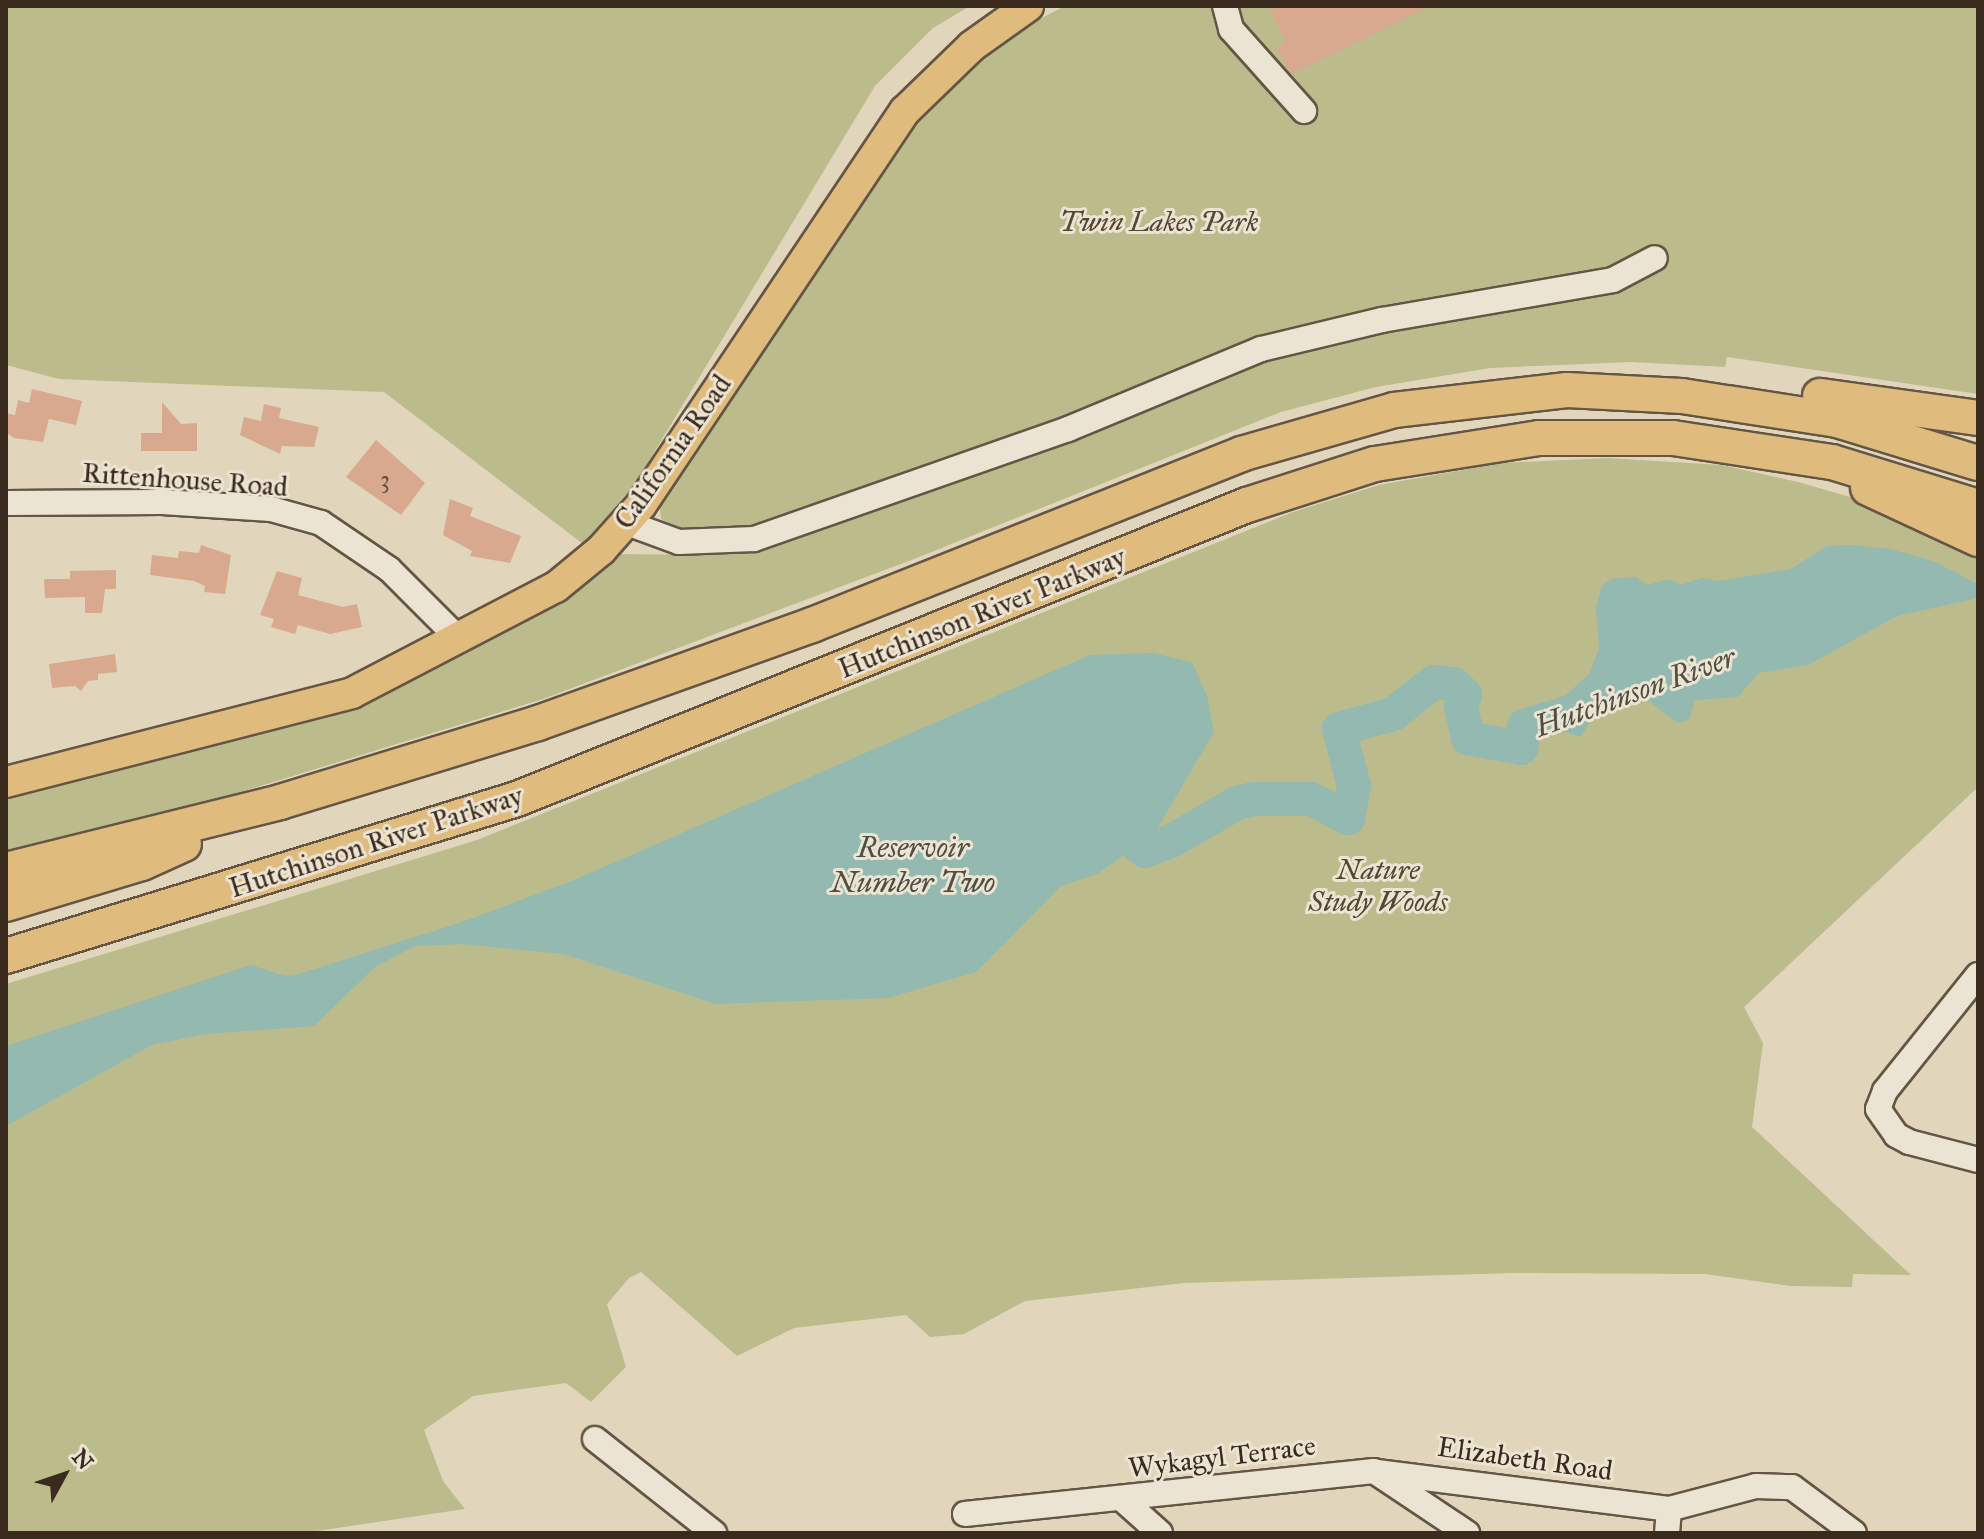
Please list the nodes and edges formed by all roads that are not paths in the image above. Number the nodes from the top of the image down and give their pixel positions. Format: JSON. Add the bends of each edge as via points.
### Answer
{"nodes":[{"id":1,"x":1028,"y":6,"type":"edge"},
{"id":2,"x":1225,"y":6,"type":"edge"},
{"id":3,"x":1304,"y":111,"type":"dead end"},
{"id":4,"x":1655,"y":258,"type":"dead end"},
{"id":5,"x":1682,"y":396,"type":"junction"},
{"id":6,"x":1978,"y":418,"type":"edge"},
{"id":7,"x":1799,"y":454,"type":"junction"},
{"id":8,"x":1978,"y":463,"type":"edge"},
{"id":9,"x":6,"y":503,"type":"edge"},
{"id":10,"x":1978,"y":507,"type":"edge"},
{"id":11,"x":627,"y":523,"type":"junction"},
{"id":12,"x":1978,"y":539,"type":"edge"},
{"id":13,"x":460,"y":640,"type":"junction"},
{"id":14,"x":6,"y":782,"type":"edge"},
{"id":15,"x":280,"y":802,"type":"junction"},
{"id":16,"x":6,"y":870,"type":"edge"},
{"id":17,"x":6,"y":904,"type":"edge"},
{"id":18,"x":6,"y":956,"type":"edge"},
{"id":19,"x":1978,"y":975,"type":"edge"},
{"id":20,"x":1978,"y":1160,"type":"edge"},
{"id":21,"x":595,"y":1439,"type":"dead end"},
{"id":22,"x":1374,"y":1471,"type":"junction"},
{"id":23,"x":1122,"y":1499,"type":"junction"},
{"id":24,"x":965,"y":1514,"type":"dead end"},
{"id":25,"x":1668,"y":1521,"type":"edge"},
{"id":26,"x":714,"y":1533,"type":"edge"},
{"id":27,"x":1160,"y":1533,"type":"edge"},
{"id":28,"x":1467,"y":1533,"type":"edge"},
{"id":29,"x":1854,"y":1533,"type":"edge"}],
"edges":[{"from":1,"to":11,"type":"main road","name":"California Road","via":[[933,81],[884,138]]},
{"from":2,"to":3,"type":"street","via":[[1231,29]]},
{"from":4,"to":11,"type":"street","via":[[1613,280],[1382,320],[1261,349],[1068,429],[754,539],[679,542]]},
{"from":5,"to":6,"type":"highway","via":[[1801,393]]},
{"from":5,"to":8,"type":"highway","name":"Hutchinson River Parkway","via":[[1837,420]]},
{"from":5,"to":15,"type":"highway","name":"Hutchinson River Parkway","via":[[1567,390],[1500,395],[1325,426],[1241,454],[686,672]]},
{"from":7,"to":10,"type":"highway","name":"Hutchinson River Parkway"},
{"from":7,"to":12,"type":"highway"},
{"from":7,"to":18,"type":"highway","name":"Hutchinson River Parkway","via":[[1673,438],[1562,437],[1473,445],[1343,473],[1247,505],[517,799]]},
{"from":9,"to":13,"type":"street","name":"Rittenhouse Road","via":[[271,509],[321,523],[389,569]]},
{"from":11,"to":13,"type":"main road","name":"California Road","via":[[556,587]]},
{"from":13,"to":14,"type":"main road","name":"California Road","via":[[381,681],[317,704]]},
{"from":15,"to":16,"type":"highway","name":"Hutchinson River Parkway"},
{"from":15,"to":17,"type":"highway","via":[[142,863]]},
{"from":19,"to":20,"type":"street","via":[[1885,1091],[1878,1109],[1896,1135],[1909,1142]]},
{"from":21,"to":26,"type":"street"},
{"from":22,"to":23,"type":"street","name":"Wykagyl Terrace"},
{"from":22,"to":25,"type":"street","name":"Elizabeth Road"},
{"from":22,"to":28,"type":"street"},
{"from":23,"to":24,"type":"street","name":"Wykagyl Terrace"},
{"from":23,"to":27,"type":"street"},
{"from":25,"to":29,"type":"street","name":"Elizabeth Road","via":[[1756,1486],[1792,1487]]}]}
